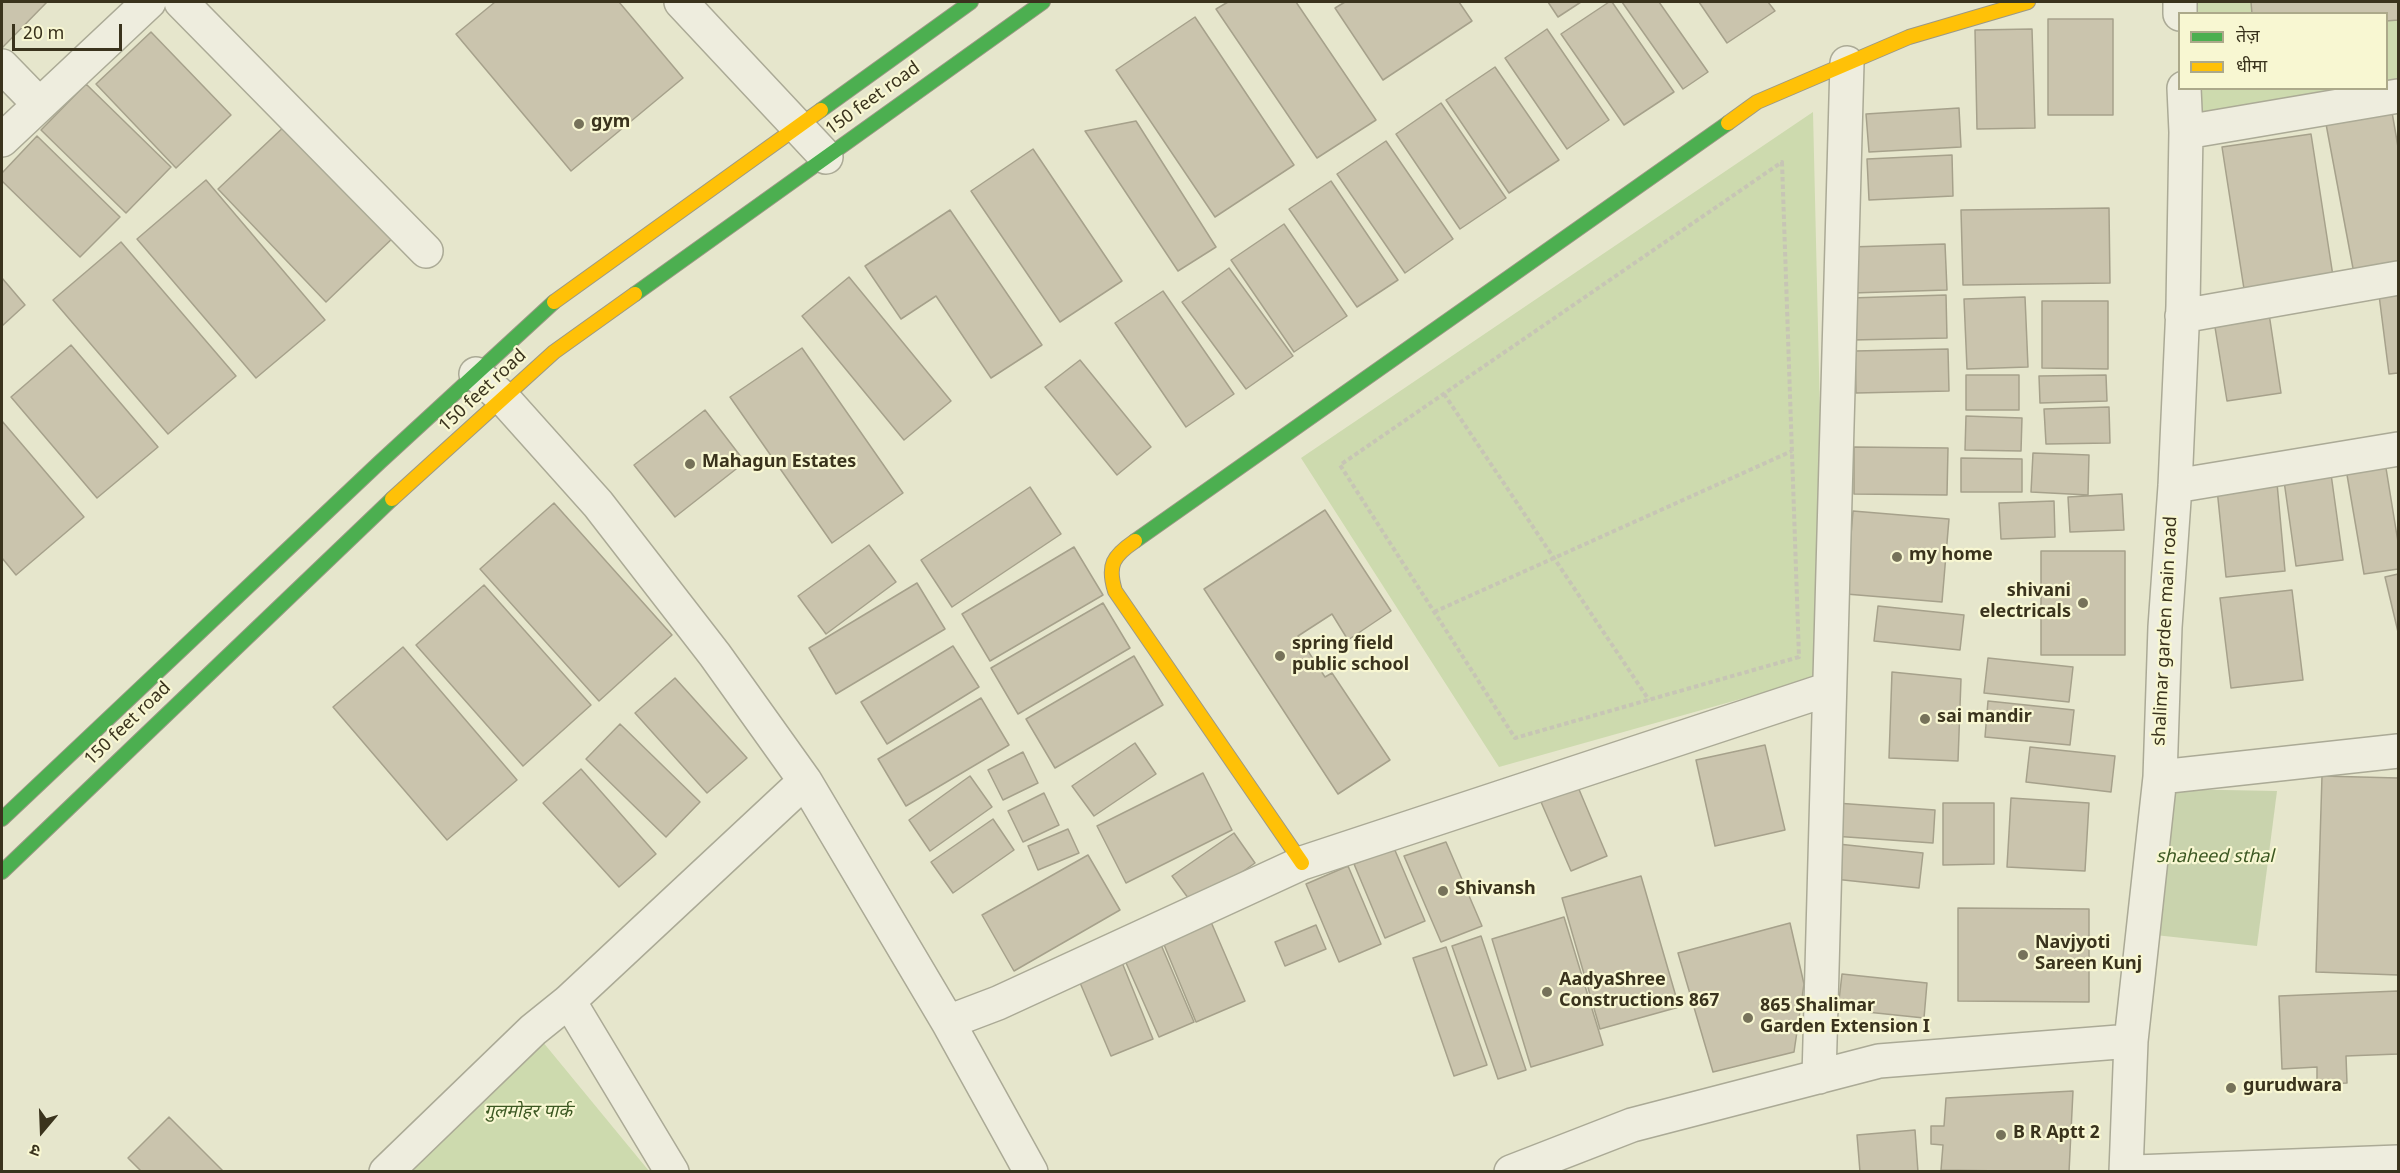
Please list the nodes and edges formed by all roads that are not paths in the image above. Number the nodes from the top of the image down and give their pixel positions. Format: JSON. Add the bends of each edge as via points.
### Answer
{"nodes":[{"id":1,"x":149,"y":2,"type":"edge"},
{"id":2,"x":181,"y":2,"type":"edge"},
{"id":3,"x":681,"y":2,"type":"edge"},
{"id":4,"x":971,"y":2,"type":"edge"},
{"id":5,"x":1043,"y":2,"type":"edge"},
{"id":6,"x":2028,"y":2,"type":"edge"},
{"id":7,"x":1847,"y":63,"type":"junction"},
{"id":8,"x":2,"y":66,"type":"edge"},
{"id":9,"x":2184,"y":90,"type":"edge"},
{"id":10,"x":2398,"y":96,"type":"edge"},
{"id":11,"x":39,"y":104,"type":"junction"},
{"id":12,"x":798,"y":126,"type":"junction"},
{"id":13,"x":2186,"y":132,"type":"junction"},
{"id":14,"x":2,"y":140,"type":"edge"},
{"id":15,"x":826,"y":157,"type":"junction"},
{"id":16,"x":426,"y":251,"type":"dead end"},
{"id":17,"x":2398,"y":278,"type":"edge"},
{"id":18,"x":2182,"y":316,"type":"junction"},
{"id":19,"x":476,"y":374,"type":"junction"},
{"id":20,"x":504,"y":399,"type":"junction"},
{"id":21,"x":2398,"y":449,"type":"edge"},
{"id":22,"x":2175,"y":486,"type":"junction"},
{"id":23,"x":1829,"y":689,"type":"junction"},
{"id":24,"x":2398,"y":751,"type":"edge"},
{"id":25,"x":2160,"y":777,"type":"junction"},
{"id":26,"x":805,"y":782,"type":"junction"},
{"id":27,"x":2,"y":819,"type":"edge"},
{"id":28,"x":1302,"y":863,"type":"junction"},
{"id":29,"x":2,"y":872,"type":"edge"},
{"id":30,"x":569,"y":1001,"type":"junction"},
{"id":31,"x":948,"y":1022,"type":"junction"},
{"id":32,"x":2131,"y":1041,"type":"junction"},
{"id":33,"x":1819,"y":1077,"type":"junction"},
{"id":34,"x":2398,"y":1162,"type":"edge"},
{"id":35,"x":386,"y":1172,"type":"edge"},
{"id":36,"x":672,"y":1172,"type":"edge"},
{"id":37,"x":1031,"y":1172,"type":"edge"},
{"id":38,"x":1511,"y":1172,"type":"edge"},
{"id":39,"x":2126,"y":1172,"type":"edge"},
{"id":40,"x":2135,"y":1172,"type":"edge"}],
"edges":[{"from":1,"to":11,"type":"street"},
{"from":2,"to":16,"type":"street"},
{"from":3,"to":12,"type":"street"},
{"from":4,"to":12,"type":"street","name":"150 feet road"},
{"from":5,"to":15,"type":"street","name":"150 feet road"},
{"from":6,"to":7,"type":"street","via":[[1909,37]]},
{"from":7,"to":23,"type":"street"},
{"from":7,"to":28,"type":"street","via":[[1757,102],[1128,544],[1114,558],[1109,571],[1116,591]]},
{"from":8,"to":11,"type":"street"},
{"from":9,"to":13,"type":"street","name":"shalimar garden main road"},
{"from":10,"to":13,"type":"street"},
{"from":11,"to":14,"type":"street"},
{"from":12,"to":15,"type":"street"},
{"from":12,"to":19,"type":"street","name":"150 feet road","via":[[559,298]]},
{"from":13,"to":18,"type":"street","name":"shalimar garden main road"},
{"from":15,"to":20,"type":"street","name":"150 feet road","via":[[554,352]]},
{"from":17,"to":18,"type":"street"},
{"from":18,"to":22,"type":"street","name":"shalimar garden main road"},
{"from":19,"to":20,"type":"street"},
{"from":19,"to":27,"type":"street","name":"150 feet road"},
{"from":20,"to":26,"type":"street","via":[[598,504],[715,655]]},
{"from":20,"to":29,"type":"street","name":"150 feet road","via":[[376,513]]},
{"from":21,"to":22,"type":"street"},
{"from":22,"to":25,"type":"street","name":"shalimar garden main road"},
{"from":23,"to":28,"type":"street"},
{"from":23,"to":33,"type":"street"},
{"from":24,"to":25,"type":"street"},
{"from":25,"to":32,"type":"street","name":"shalimar garden main road"},
{"from":26,"to":30,"type":"street"},
{"from":26,"to":31,"type":"street"},
{"from":28,"to":31,"type":"street","via":[[998,1003]]},
{"from":30,"to":35,"type":"street","via":[[533,1030]]},
{"from":30,"to":36,"type":"street"},
{"from":31,"to":37,"type":"street"},
{"from":32,"to":33,"type":"street","via":[[1879,1061]]},
{"from":32,"to":39,"type":"street","name":"shalimar garden main road"},
{"from":33,"to":38,"type":"street","via":[[1632,1125]]},
{"from":34,"to":40,"type":"street"}]}
